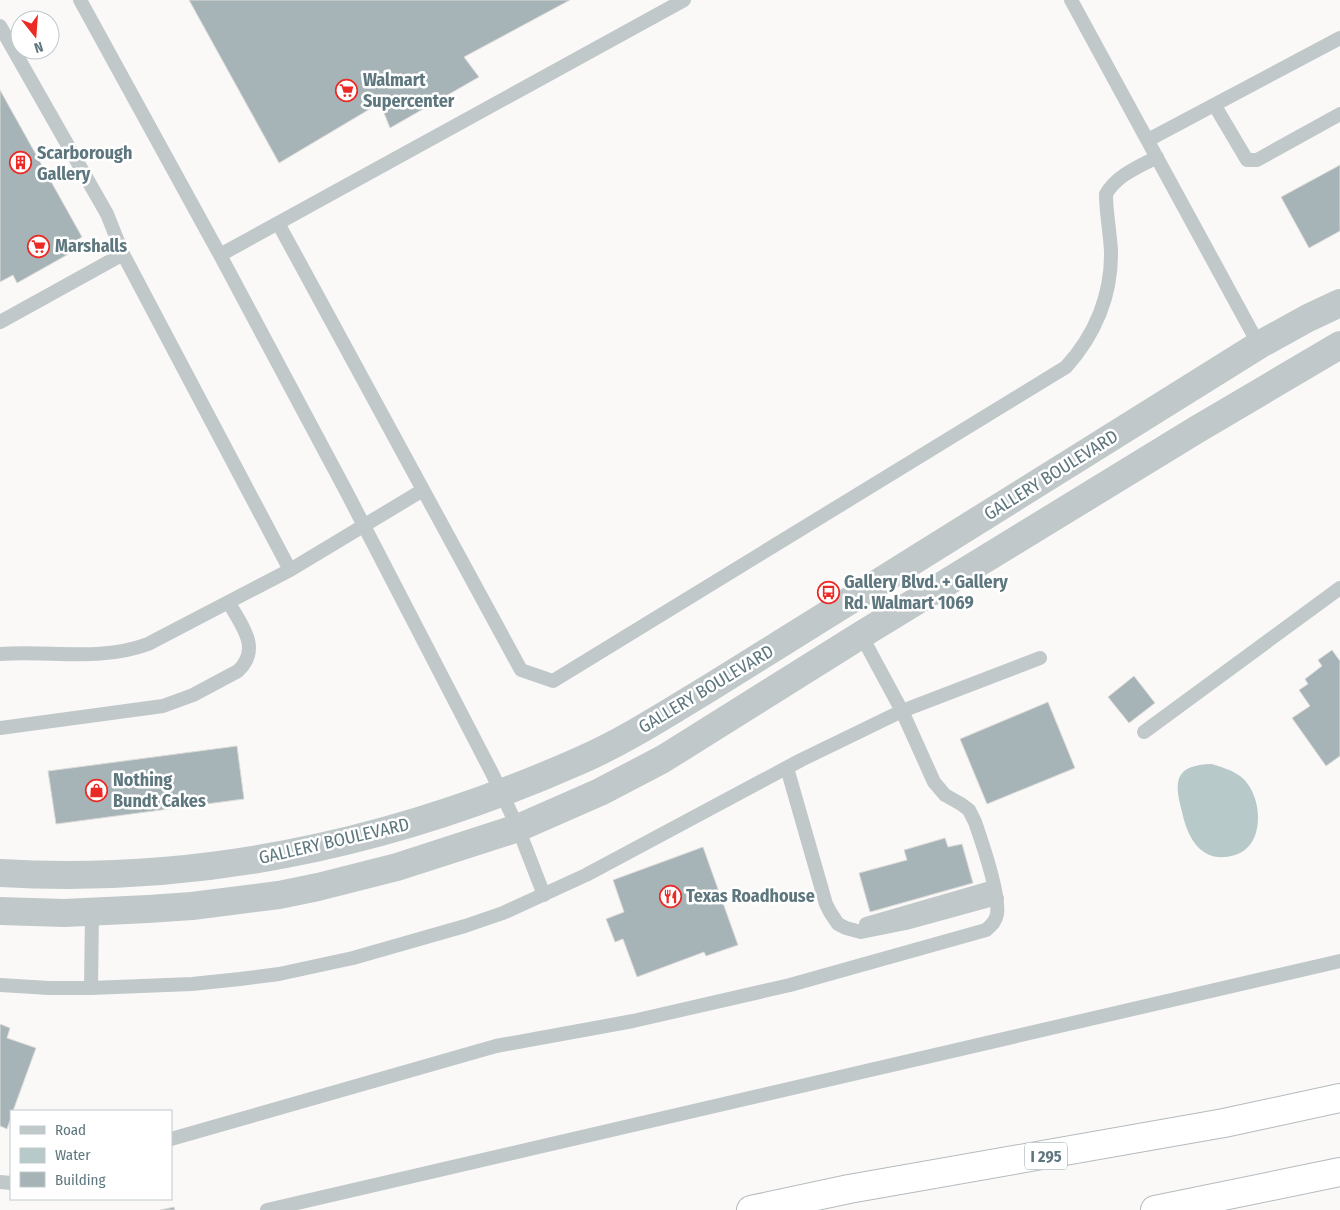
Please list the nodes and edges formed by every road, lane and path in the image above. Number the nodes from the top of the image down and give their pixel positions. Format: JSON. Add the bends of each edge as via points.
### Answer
{"nodes":[{"id":1,"x":80,"y":0,"type":"edge"},
{"id":2,"x":684,"y":0,"type":"edge"},
{"id":3,"x":1071,"y":0,"type":"edge"},
{"id":4,"x":0,"y":26,"type":"edge"},
{"id":5,"x":1340,"y":38,"type":"edge"},
{"id":6,"x":1215,"y":106,"type":"junction"},
{"id":7,"x":1340,"y":114,"type":"edge"},
{"id":8,"x":1148,"y":140,"type":"junction"},
{"id":9,"x":1157,"y":157,"type":"junction"},
{"id":10,"x":278,"y":223,"type":"junction"},
{"id":11,"x":123,"y":254,"type":"junction"},
{"id":12,"x":220,"y":255,"type":"junction"},
{"id":13,"x":1340,"y":303,"type":"edge"},
{"id":14,"x":0,"y":322,"type":"edge"},
{"id":15,"x":1259,"y":345,"type":"junction"},
{"id":16,"x":1340,"y":345,"type":"edge"},
{"id":17,"x":423,"y":490,"type":"junction"},
{"id":18,"x":364,"y":526,"type":"junction"},
{"id":19,"x":290,"y":570,"type":"junction"},
{"id":20,"x":1340,"y":588,"type":"edge"},
{"id":21,"x":229,"y":602,"type":"junction"},
{"id":22,"x":861,"y":635,"type":"junction"},
{"id":23,"x":0,"y":654,"type":"edge"},
{"id":24,"x":1040,"y":658,"type":"dead end"},
{"id":25,"x":902,"y":711,"type":"junction"},
{"id":26,"x":0,"y":728,"type":"edge"},
{"id":27,"x":1144,"y":732,"type":"dead end"},
{"id":28,"x":787,"y":768,"type":"junction"},
{"id":29,"x":502,"y":793,"type":"junction"},
{"id":30,"x":518,"y":828,"type":"junction"},
{"id":31,"x":0,"y":873,"type":"edge"},
{"id":32,"x":996,"y":892,"type":"junction"},
{"id":33,"x":544,"y":895,"type":"junction"},
{"id":34,"x":0,"y":911,"type":"edge"},
{"id":35,"x":92,"y":912,"type":"junction"},
{"id":36,"x":1340,"y":961,"type":"edge"},
{"id":37,"x":0,"y":985,"type":"edge"},
{"id":38,"x":91,"y":988,"type":"junction"},
{"id":39,"x":1340,"y":1098,"type":"edge"},
{"id":40,"x":172,"y":1139,"type":"edge"},
{"id":41,"x":1340,"y":1172,"type":"edge"},
{"id":42,"x":267,"y":1210,"type":"edge"},
{"id":43,"x":751,"y":1210,"type":"edge"},
{"id":44,"x":1155,"y":1210,"type":"edge"}],
"edges":[{"from":1,"to":12,"type":"lane"},
{"from":2,"to":10,"type":"lane"},
{"from":3,"to":8,"type":"lane"},
{"from":4,"to":11,"type":"lane","via":[[107,214]]},
{"from":5,"to":6,"type":"lane"},
{"from":6,"to":7,"type":"lane","via":[[1247,160],[1257,160]]},
{"from":6,"to":8,"type":"lane"},
{"from":8,"to":9,"type":"lane"},
{"from":9,"to":15,"type":"lane"},
{"from":9,"to":17,"type":"lane","via":[[1122,176],[1106,194],[1111,258],[1103,305],[1094,329],[1066,367],[553,681],[521,670]]},
{"from":10,"to":12,"type":"lane"},
{"from":10,"to":17,"type":"lane"},
{"from":11,"to":14,"type":"lane"},
{"from":11,"to":19,"type":"lane"},
{"from":12,"to":18,"type":"lane"},
{"from":13,"to":15,"type":"street","name":"GALLERY BOULEVARD"},
{"from":15,"to":29,"type":"street","name":"GALLERY BOULEVARD","via":[[679,707],[580,760]]},
{"from":16,"to":22,"type":"street","name":"GALLERY BOULEVARD"},
{"from":17,"to":18,"type":"lane"},
{"from":18,"to":19,"type":"lane"},
{"from":18,"to":29,"type":"lane"},
{"from":19,"to":21,"type":"lane"},
{"from":20,"to":27,"type":"lane"},
{"from":21,"to":23,"type":"lane","via":[[132,650],[96,654]]},
{"from":21,"to":26,"type":"lane","via":[[250,649],[238,671],[193,695],[163,706]]},
{"from":22,"to":25,"type":"lane"},
{"from":22,"to":30,"type":"street","name":"GALLERY BOULEVARD","via":[[663,760]]},
{"from":24,"to":25,"type":"lane"},
{"from":25,"to":28,"type":"lane"},
{"from":25,"to":32,"type":"lane","via":[[934,782],[945,795],[969,810]]},
{"from":28,"to":32,"type":"lane","via":[[826,904],[838,924],[854,931],[875,930],[928,918]]},
{"from":28,"to":33,"type":"lane"},
{"from":29,"to":30,"type":"lane"},
{"from":29,"to":31,"type":"street","name":"GALLERY BOULEVARD","via":[[386,831],[272,858],[146,872],[64,876]]},
{"from":30,"to":33,"type":"lane"},
{"from":30,"to":35,"type":"street","name":"GALLERY BOULEVARD","via":[[397,867],[288,893],[192,906]]},
{"from":32,"to":40,"type":"lane","via":[[995,921],[977,933],[790,985],[633,1021],[496,1046]]},
{"from":33,"to":38,"type":"lane","via":[[466,926],[353,958],[279,974],[192,984]]},
{"from":34,"to":35,"type":"street","name":"GALLERY BOULEVARD"},
{"from":35,"to":38,"type":"lane"},
{"from":36,"to":42,"type":"lane"},
{"from":37,"to":38,"type":"lane"},
{"from":39,"to":43,"type":"highway","number":"I 295","via":[[1215,1125],[849,1189]]},
{"from":41,"to":44,"type":"highway"}]}
